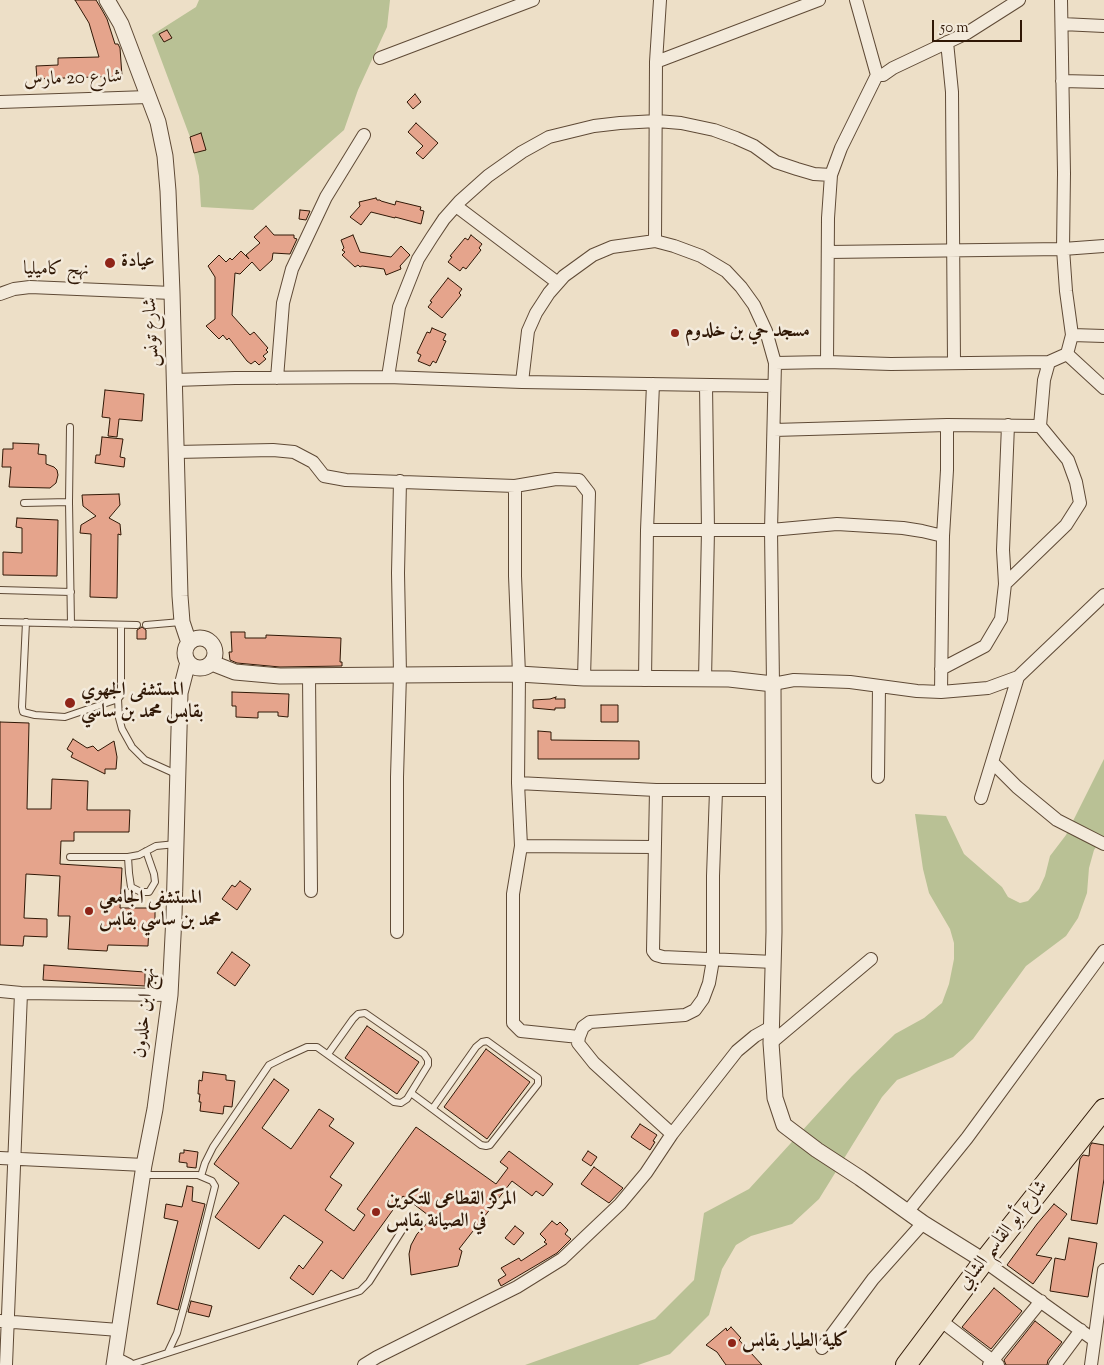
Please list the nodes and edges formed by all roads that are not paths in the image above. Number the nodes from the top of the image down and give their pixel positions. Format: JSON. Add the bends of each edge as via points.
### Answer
{"nodes":[{"id":1,"x":108,"y":0,"type":"edge"},
{"id":2,"x":533,"y":0,"type":"edge"},
{"id":3,"x":660,"y":0,"type":"edge"},
{"id":4,"x":819,"y":0,"type":"edge"},
{"id":5,"x":856,"y":0,"type":"edge"},
{"id":6,"x":1019,"y":0,"type":"edge"},
{"id":7,"x":1061,"y":0,"type":"edge"},
{"id":8,"x":1062,"y":24,"type":"junction"},
{"id":9,"x":1104,"y":26,"type":"edge"},
{"id":10,"x":946,"y":42,"type":"junction"},
{"id":11,"x":380,"y":58,"type":"dead end"},
{"id":12,"x":656,"y":62,"type":"junction"},
{"id":13,"x":877,"y":76,"type":"junction"},
{"id":14,"x":1062,"y":81,"type":"junction"},
{"id":15,"x":1104,"y":82,"type":"edge"},
{"id":16,"x":148,"y":96,"type":"junction"},
{"id":17,"x":0,"y":102,"type":"edge"},
{"id":18,"x":656,"y":121,"type":"junction"},
{"id":19,"x":364,"y":135,"type":"dead end"},
{"id":20,"x":831,"y":175,"type":"junction"},
{"id":21,"x":456,"y":206,"type":"junction"},
{"id":22,"x":655,"y":242,"type":"junction"},
{"id":23,"x":1104,"y":246,"type":"edge"},
{"id":24,"x":1063,"y":249,"type":"junction"},
{"id":25,"x":954,"y":250,"type":"junction"},
{"id":26,"x":828,"y":252,"type":"junction"},
{"id":27,"x":558,"y":283,"type":"junction"},
{"id":28,"x":172,"y":293,"type":"junction"},
{"id":29,"x":0,"y":294,"type":"edge"},
{"id":30,"x":1072,"y":334,"type":"junction"},
{"id":31,"x":1104,"y":336,"type":"edge"},
{"id":32,"x":1067,"y":354,"type":"junction"},
{"id":33,"x":775,"y":362,"type":"junction"},
{"id":34,"x":827,"y":362,"type":"junction"},
{"id":35,"x":954,"y":362,"type":"junction"},
{"id":36,"x":1049,"y":362,"type":"junction"},
{"id":37,"x":388,"y":377,"type":"junction"},
{"id":38,"x":277,"y":378,"type":"junction"},
{"id":39,"x":175,"y":380,"type":"junction"},
{"id":40,"x":522,"y":382,"type":"junction"},
{"id":41,"x":653,"y":384,"type":"junction"},
{"id":42,"x":706,"y":385,"type":"junction"},
{"id":43,"x":774,"y":386,"type":"junction"},
{"id":44,"x":1104,"y":388,"type":"edge"},
{"id":45,"x":947,"y":425,"type":"junction"},
{"id":46,"x":1008,"y":425,"type":"junction"},
{"id":47,"x":1040,"y":426,"type":"junction"},
{"id":48,"x":70,"y":427,"type":"dead end"},
{"id":49,"x":774,"y":430,"type":"junction"},
{"id":50,"x":176,"y":452,"type":"junction"},
{"id":51,"x":400,"y":481,"type":"junction"},
{"id":52,"x":515,"y":486,"type":"junction"},
{"id":53,"x":69,"y":502,"type":"junction"},
{"id":54,"x":24,"y":503,"type":"dead end"},
{"id":55,"x":647,"y":530,"type":"junction"},
{"id":56,"x":708,"y":530,"type":"junction"},
{"id":57,"x":771,"y":530,"type":"junction"},
{"id":58,"x":942,"y":536,"type":"junction"},
{"id":59,"x":1005,"y":584,"type":"junction"},
{"id":60,"x":0,"y":590,"type":"edge"},
{"id":61,"x":71,"y":592,"type":"junction"},
{"id":62,"x":1104,"y":595,"type":"edge"},
{"id":63,"x":0,"y":622,"type":"edge"},
{"id":64,"x":26,"y":622,"type":"junction"},
{"id":65,"x":182,"y":622,"type":"junction"},
{"id":66,"x":71,"y":624,"type":"junction"},
{"id":67,"x":121,"y":625,"type":"junction"},
{"id":68,"x":137,"y":625,"type":"dead end"},
{"id":69,"x":146,"y":625,"type":"dead end"},
{"id":70,"x":189,"y":643,"type":"junction"},
{"id":71,"x":188,"y":662,"type":"junction"},
{"id":72,"x":212,"y":664,"type":"junction"},
{"id":73,"x":941,"y":669,"type":"junction"},
{"id":74,"x":400,"y":674,"type":"junction"},
{"id":75,"x":519,"y":674,"type":"junction"},
{"id":76,"x":309,"y":676,"type":"junction"},
{"id":77,"x":1018,"y":677,"type":"junction"},
{"id":78,"x":584,"y":678,"type":"junction"},
{"id":79,"x":645,"y":680,"type":"junction"},
{"id":80,"x":705,"y":680,"type":"junction"},
{"id":81,"x":773,"y":684,"type":"junction"},
{"id":82,"x":879,"y":686,"type":"junction"},
{"id":83,"x":941,"y":692,"type":"junction"},
{"id":84,"x":118,"y":699,"type":"junction"},
{"id":85,"x":992,"y":762,"type":"junction"},
{"id":86,"x":177,"y":775,"type":"junction"},
{"id":87,"x":878,"y":777,"type":"dead end"},
{"id":88,"x":518,"y":783,"type":"junction"},
{"id":89,"x":656,"y":790,"type":"junction"},
{"id":90,"x":773,"y":790,"type":"junction"},
{"id":91,"x":716,"y":791,"type":"junction"},
{"id":92,"x":981,"y":798,"type":"dead end"},
{"id":93,"x":176,"y":844,"type":"junction"},
{"id":94,"x":1104,"y":844,"type":"edge"},
{"id":95,"x":521,"y":846,"type":"junction"},
{"id":96,"x":654,"y":847,"type":"junction"},
{"id":97,"x":146,"y":851,"type":"junction"},
{"id":98,"x":70,"y":857,"type":"dead end"},
{"id":99,"x":128,"y":857,"type":"junction"},
{"id":100,"x":311,"y":891,"type":"dead end"},
{"id":101,"x":397,"y":932,"type":"dead end"},
{"id":102,"x":1104,"y":951,"type":"edge"},
{"id":103,"x":871,"y":959,"type":"dead end"},
{"id":104,"x":713,"y":960,"type":"junction"},
{"id":105,"x":774,"y":962,"type":"junction"},
{"id":106,"x":0,"y":991,"type":"edge"},
{"id":107,"x":21,"y":993,"type":"junction"},
{"id":108,"x":170,"y":996,"type":"junction"},
{"id":109,"x":771,"y":1027,"type":"junction"},
{"id":110,"x":579,"y":1036,"type":"junction"},
{"id":111,"x":771,"y":1044,"type":"junction"},
{"id":112,"x":328,"y":1054,"type":"junction"},
{"id":113,"x":411,"y":1093,"type":"junction"},
{"id":114,"x":432,"y":1108,"type":"junction"},
{"id":115,"x":1104,"y":1109,"type":"edge"},
{"id":116,"x":672,"y":1134,"type":"junction"},
{"id":117,"x":0,"y":1158,"type":"edge"},
{"id":118,"x":16,"y":1159,"type":"junction"},
{"id":119,"x":143,"y":1170,"type":"junction"},
{"id":120,"x":201,"y":1176,"type":"junction"},
{"id":121,"x":908,"y":1211,"type":"junction"},
{"id":122,"x":923,"y":1222,"type":"junction"},
{"id":123,"x":406,"y":1224,"type":"dead end"},
{"id":124,"x":984,"y":1261,"type":"junction"},
{"id":125,"x":1104,"y":1270,"type":"edge"},
{"id":126,"x":1040,"y":1301,"type":"junction"},
{"id":127,"x":940,"y":1320,"type":"junction"},
{"id":128,"x":4,"y":1321,"type":"edge"},
{"id":129,"x":1100,"y":1324,"type":"edge"},
{"id":130,"x":120,"y":1330,"type":"junction"},
{"id":131,"x":1081,"y":1330,"type":"junction"},
{"id":132,"x":1094,"y":1340,"type":"junction"},
{"id":133,"x":822,"y":1348,"type":"dead end"},
{"id":134,"x":168,"y":1352,"type":"junction"},
{"id":135,"x":115,"y":1361,"type":"edge"},
{"id":136,"x":993,"y":1364,"type":"edge"},
{"id":137,"x":6,"y":1365,"type":"edge"},
{"id":138,"x":129,"y":1365,"type":"edge"},
{"id":139,"x":364,"y":1365,"type":"edge"},
{"id":140,"x":906,"y":1365,"type":"edge"},
{"id":141,"x":1054,"y":1365,"type":"edge"},
{"id":142,"x":1091,"y":1365,"type":"edge"}],
"edges":[{"from":1,"to":16,"type":"street","name":"شارع تونس","via":[[121,24]]},
{"from":2,"to":11,"type":"street"},
{"from":3,"to":12,"type":"street"},
{"from":4,"to":12,"type":"street"},
{"from":5,"to":13,"type":"street"},
{"from":6,"to":10,"type":"street","via":[[967,33]]},
{"from":7,"to":8,"type":"street"},
{"from":8,"to":9,"type":"street"},
{"from":8,"to":14,"type":"street"},
{"from":10,"to":13,"type":"street"},
{"from":10,"to":25,"type":"street","via":[[952,92]]},
{"from":12,"to":18,"type":"street"},
{"from":13,"to":20,"type":"street"},
{"from":14,"to":15,"type":"street"},
{"from":14,"to":24,"type":"street"},
{"from":16,"to":17,"type":"street","name":"شارع 20 مارس"},
{"from":16,"to":28,"type":"street","name":"شارع تونس","via":[[158,122],[165,156]]},
{"from":18,"to":20,"type":"street","via":[[714,130],[736,138],[783,164],[814,174]]},
{"from":18,"to":21,"type":"street","via":[[620,122],[549,137],[488,176]]},
{"from":18,"to":22,"type":"street"},
{"from":19,"to":38,"type":"street","via":[[326,197],[292,269],[283,303]]},
{"from":20,"to":26,"type":"street"},
{"from":21,"to":27,"type":"street"},
{"from":21,"to":37,"type":"street","via":[[422,252],[407,285],[399,307]]},
{"from":22,"to":27,"type":"street","via":[[612,247],[593,255]]},
{"from":22,"to":33,"type":"street","via":[[701,256],[726,271],[754,305]]},
{"from":23,"to":24,"type":"street"},
{"from":24,"to":25,"type":"street"},
{"from":24,"to":30,"type":"street"},
{"from":25,"to":26,"type":"street"},
{"from":25,"to":35,"type":"street"},
{"from":26,"to":34,"type":"street"},
{"from":27,"to":40,"type":"street","via":[[536,313],[528,331]]},
{"from":28,"to":29,"type":"street","name":"نهج كاميليا","via":[[30,286]]},
{"from":28,"to":39,"type":"street","name":"شارع تونس"},
{"from":30,"to":31,"type":"street"},
{"from":30,"to":32,"type":"street"},
{"from":32,"to":36,"type":"street"},
{"from":32,"to":44,"type":"street"},
{"from":33,"to":34,"type":"street"},
{"from":33,"to":43,"type":"street"},
{"from":34,"to":35,"type":"street"},
{"from":35,"to":36,"type":"street"},
{"from":36,"to":47,"type":"street"},
{"from":37,"to":38,"type":"street"},
{"from":37,"to":40,"type":"street"},
{"from":38,"to":39,"type":"street"},
{"from":39,"to":50,"type":"street","name":"شارع تونس"},
{"from":40,"to":41,"type":"street"},
{"from":41,"to":42,"type":"street"},
{"from":41,"to":55,"type":"street"},
{"from":42,"to":43,"type":"street"},
{"from":42,"to":56,"type":"street"},
{"from":43,"to":49,"type":"street"},
{"from":45,"to":46,"type":"street"},
{"from":45,"to":49,"type":"street"},
{"from":45,"to":58,"type":"street"},
{"from":46,"to":47,"type":"street"},
{"from":46,"to":59,"type":"street","via":[[1003,550]]},
{"from":47,"to":59,"type":"street","via":[[1068,460],[1080,503],[1066,525]]},
{"from":48,"to":53,"type":"lane"},
{"from":49,"to":57,"type":"street"},
{"from":50,"to":51,"type":"street","via":[[294,452],[313,462],[324,476],[346,480]]},
{"from":50,"to":65,"type":"street","name":"شارع تونس"},
{"from":51,"to":52,"type":"street"},
{"from":51,"to":74,"type":"street"},
{"from":52,"to":75,"type":"street"},
{"from":52,"to":78,"type":"street","via":[[556,479],[579,480],[589,493]]},
{"from":53,"to":54,"type":"lane"},
{"from":53,"to":61,"type":"lane"},
{"from":55,"to":56,"type":"street"},
{"from":55,"to":79,"type":"street"},
{"from":56,"to":57,"type":"street"},
{"from":56,"to":80,"type":"street"},
{"from":57,"to":58,"type":"street","via":[[837,524],[903,528]]},
{"from":57,"to":81,"type":"street"},
{"from":58,"to":73,"type":"street"},
{"from":59,"to":73,"type":"street","via":[[1001,618],[985,646]]},
{"from":60,"to":61,"type":"lane"},
{"from":61,"to":66,"type":"lane"},
{"from":62,"to":77,"type":"street"},
{"from":63,"to":64,"type":"lane"},
{"from":64,"to":66,"type":"lane"},
{"from":64,"to":84,"type":"lane","via":[[23,712],[35,716],[65,717]]},
{"from":65,"to":69,"type":"lane"},
{"from":65,"to":70,"type":"street","name":"شارع تونس"},
{"from":66,"to":67,"type":"lane"},
{"from":67,"to":68,"type":"lane"},
{"from":67,"to":84,"type":"lane","via":[[121,695]]},
{"from":70,"to":71,"type":"street","via":[[185,652]]},
{"from":70,"to":72,"type":"street","via":[[200,638],[211,642],[216,652]]},
{"from":71,"to":72,"type":"street","via":[[197,668]]},
{"from":71,"to":86,"type":"street","name":"نهج ابن خلدون","via":[[180,693]]},
{"from":72,"to":76,"type":"street","via":[[235,672]]},
{"from":73,"to":83,"type":"street"},
{"from":74,"to":75,"type":"street"},
{"from":74,"to":76,"type":"street"},
{"from":74,"to":101,"type":"street"},
{"from":75,"to":78,"type":"street"},
{"from":75,"to":88,"type":"street"},
{"from":76,"to":100,"type":"street"},
{"from":77,"to":83,"type":"street","via":[[988,688]]},
{"from":77,"to":85,"type":"street"},
{"from":78,"to":79,"type":"street"},
{"from":79,"to":80,"type":"street"},
{"from":80,"to":81,"type":"street"},
{"from":81,"to":82,"type":"street","via":[[794,680]]},
{"from":81,"to":90,"type":"street"},
{"from":82,"to":83,"type":"street"},
{"from":82,"to":87,"type":"street"},
{"from":84,"to":86,"type":"lane","via":[[119,718],[132,747],[146,760]]},
{"from":85,"to":92,"type":"street"},
{"from":85,"to":94,"type":"street","via":[[1057,820]]},
{"from":86,"to":93,"type":"street","name":"نهج ابن خلدون"},
{"from":88,"to":89,"type":"street"},
{"from":88,"to":95,"type":"street"},
{"from":89,"to":91,"type":"street"},
{"from":89,"to":96,"type":"street"},
{"from":90,"to":91,"type":"street"},
{"from":90,"to":105,"type":"street"},
{"from":91,"to":104,"type":"street"},
{"from":93,"to":97,"type":"lane","via":[[156,846]]},
{"from":93,"to":108,"type":"street","name":"نهج ابن خلدون"},
{"from":95,"to":96,"type":"street"},
{"from":95,"to":110,"type":"street","via":[[513,894],[513,1023],[521,1031]]},
{"from":96,"to":104,"type":"street","via":[[653,951],[663,957]]},
{"from":97,"to":99,"type":"lane"},
{"from":97,"to":99,"type":"lane","via":[[155,882],[149,892],[131,887]]},
{"from":98,"to":99,"type":"lane"},
{"from":102,"to":121,"type":"street","via":[[967,1138]]},
{"from":103,"to":111,"type":"street"},
{"from":104,"to":105,"type":"street"},
{"from":104,"to":110,"type":"street","via":[[709,983],[695,1010],[685,1015],[590,1022]]},
{"from":105,"to":109,"type":"street"},
{"from":106,"to":107,"type":"street"},
{"from":107,"to":108,"type":"street"},
{"from":107,"to":118,"type":"street"},
{"from":108,"to":119,"type":"street","name":"نهج ابن خلدون","via":[[155,1109]]},
{"from":109,"to":111,"type":"street"},
{"from":109,"to":116,"type":"street","via":[[736,1051]]},
{"from":110,"to":116,"type":"street","via":[[578,1044],[594,1063]]},
{"from":111,"to":121,"type":"street","via":[[775,1098],[784,1125]]},
{"from":112,"to":113,"type":"lane","via":[[394,1102],[401,1103]]},
{"from":112,"to":113,"type":"lane","via":[[353,1019],[365,1013],[428,1060]]},
{"from":112,"to":120,"type":"lane","via":[[317,1047],[308,1047],[269,1065],[213,1147]]},
{"from":113,"to":114,"type":"lane"},
{"from":114,"to":114,"type":"lane","via":[[481,1145],[490,1145],[538,1084],[538,1078],[487,1041],[482,1042]]},
{"from":115,"to":124,"type":"main road","name":"شارع أبو القاسم الشابي"},
{"from":116,"to":139,"type":"street","via":[[650,1168],[620,1204],[562,1259],[517,1287]]},
{"from":117,"to":118,"type":"street"},
{"from":118,"to":119,"type":"street"},
{"from":118,"to":128,"type":"street"},
{"from":119,"to":120,"type":"lane"},
{"from":119,"to":130,"type":"street","name":"نهج ابن خلدون"},
{"from":120,"to":134,"type":"lane","via":[[215,1186],[177,1333]]},
{"from":121,"to":122,"type":"street"},
{"from":122,"to":124,"type":"street"},
{"from":122,"to":133,"type":"street","via":[[874,1279]]},
{"from":123,"to":134,"type":"lane","via":[[360,1291]]},
{"from":124,"to":126,"type":"street"},
{"from":124,"to":127,"type":"main road","name":"شارع أبو القاسم الشابي"},
{"from":125,"to":129,"type":"street"},
{"from":126,"to":131,"type":"street"},
{"from":126,"to":136,"type":"street"},
{"from":127,"to":136,"type":"street"},
{"from":127,"to":140,"type":"main road","name":"شارع أبو القاسم الشابي"},
{"from":128,"to":130,"type":"street"},
{"from":128,"to":137,"type":"street"},
{"from":129,"to":132,"type":"street"},
{"from":130,"to":135,"type":"street","name":"نهج ابن خلدون"},
{"from":131,"to":132,"type":"street"},
{"from":131,"to":141,"type":"street"},
{"from":132,"to":142,"type":"street"},
{"from":134,"to":138,"type":"lane"},
{"from":135,"to":138,"type":"street"}]}
